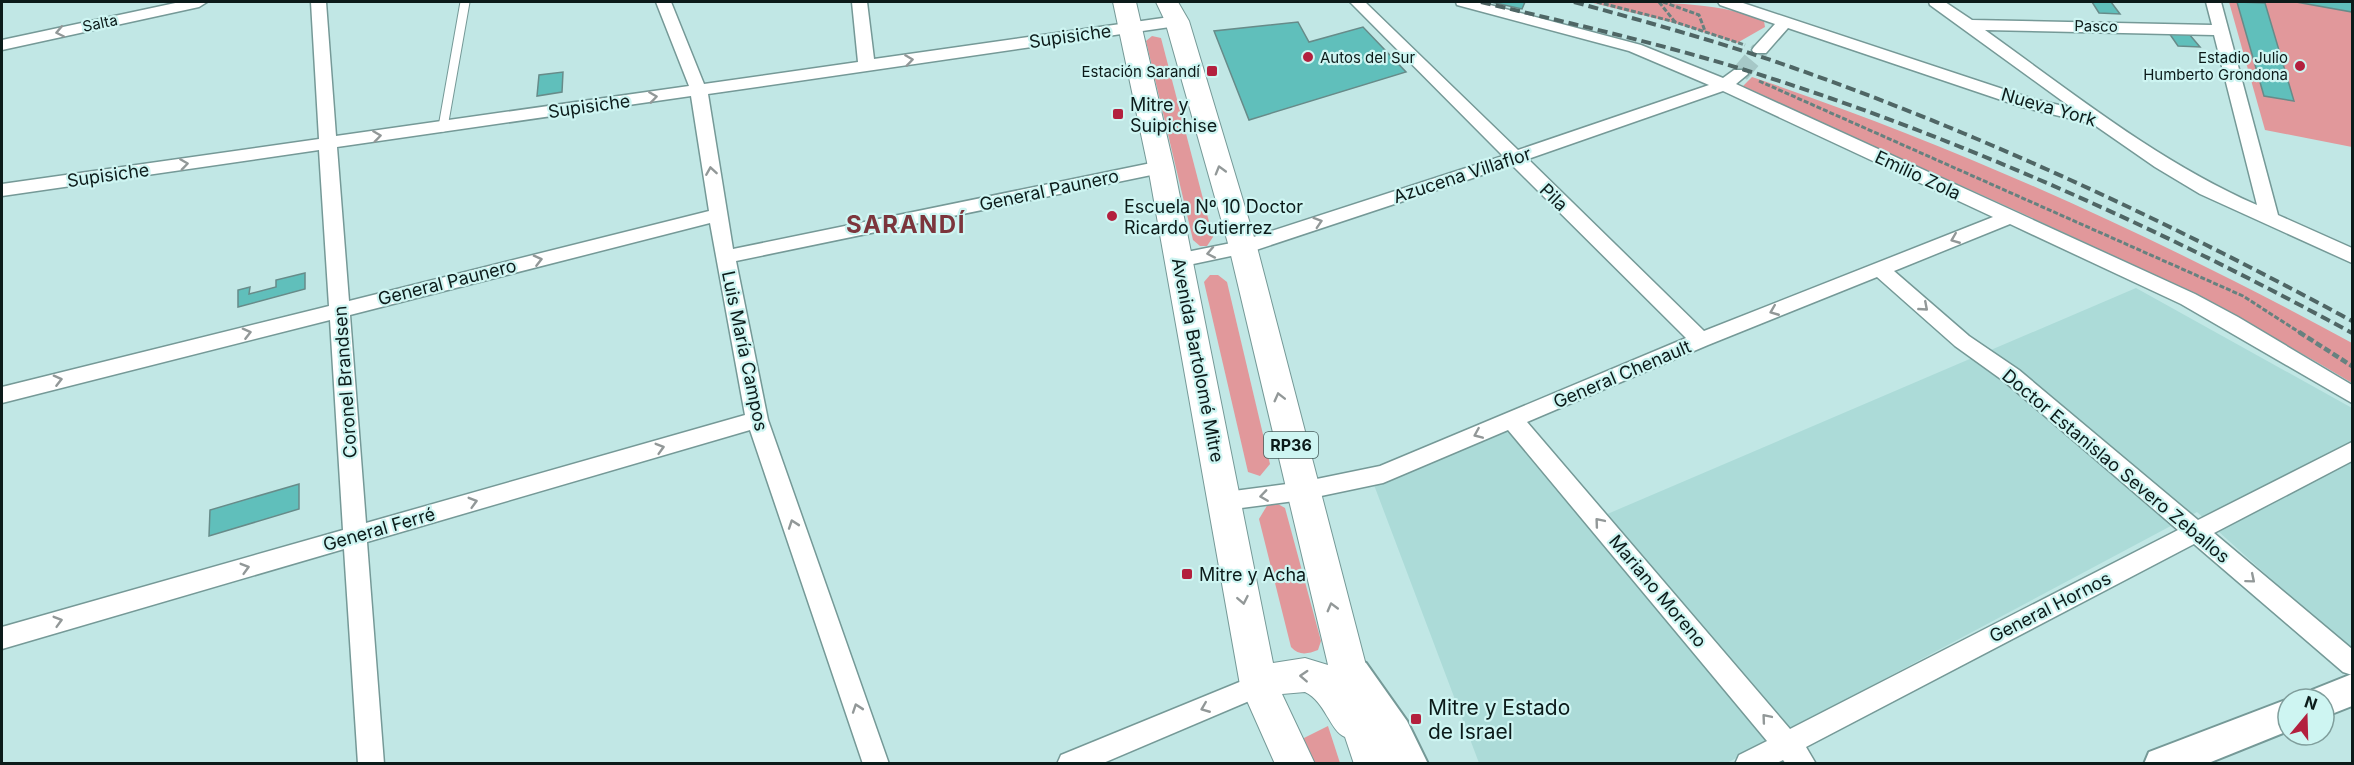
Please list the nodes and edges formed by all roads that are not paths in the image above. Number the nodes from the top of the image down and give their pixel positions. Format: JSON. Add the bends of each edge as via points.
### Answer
{"nodes":[{"id":1,"x":199,"y":2,"type":"edge"},
{"id":2,"x":318,"y":2,"type":"edge"},
{"id":3,"x":465,"y":2,"type":"edge"},
{"id":4,"x":663,"y":2,"type":"edge"},
{"id":5,"x":859,"y":2,"type":"edge"},
{"id":6,"x":1124,"y":2,"type":"edge"},
{"id":7,"x":1357,"y":2,"type":"edge"},
{"id":8,"x":1463,"y":2,"type":"edge"},
{"id":9,"x":1726,"y":2,"type":"edge"},
{"id":10,"x":1936,"y":2,"type":"edge"},
{"id":11,"x":2214,"y":2,"type":"edge"},
{"id":12,"x":1172,"y":11,"type":"edge"},
{"id":13,"x":1786,"y":21,"type":"junction"},
{"id":14,"x":1970,"y":25,"type":"junction"},
{"id":15,"x":1131,"y":27,"type":"junction"},
{"id":16,"x":2222,"y":30,"type":"junction"},
{"id":17,"x":2,"y":45,"type":"edge"},
{"id":18,"x":1760,"y":50,"type":"tunnel mouth"},
{"id":19,"x":867,"y":66,"type":"junction"},
{"id":20,"x":1732,"y":80,"type":"junction"},
{"id":21,"x":699,"y":91,"type":"junction"},
{"id":22,"x":2100,"y":120,"type":"junction"},
{"id":23,"x":443,"y":127,"type":"junction"},
{"id":24,"x":328,"y":144,"type":"junction"},
{"id":25,"x":1514,"y":158,"type":"junction"},
{"id":26,"x":1161,"y":167,"type":"junction"},
{"id":27,"x":2,"y":190,"type":"edge"},
{"id":28,"x":718,"y":215,"type":"junction"},
{"id":29,"x":2010,"y":217,"type":"junction"},
{"id":30,"x":2269,"y":218,"type":"junction"},
{"id":31,"x":1240,"y":237,"type":"junction"},
{"id":32,"x":1176,"y":247,"type":"junction"},
{"id":33,"x":2352,"y":256,"type":"edge"},
{"id":34,"x":725,"y":257,"type":"junction"},
{"id":35,"x":1880,"y":269,"type":"junction"},
{"id":36,"x":340,"y":309,"type":"junction"},
{"id":37,"x":1701,"y":340,"type":"junction"},
{"id":38,"x":2,"y":395,"type":"edge"},
{"id":39,"x":2352,"y":395,"type":"edge"},
{"id":40,"x":757,"y":420,"type":"junction"},
{"id":41,"x":1512,"y":420,"type":"junction"},
{"id":42,"x":2352,"y":451,"type":"edge"},
{"id":43,"x":1302,"y":490,"type":"junction"},
{"id":44,"x":1226,"y":501,"type":"junction"},
{"id":45,"x":2195,"y":532,"type":"junction"},
{"id":46,"x":355,"y":536,"type":"junction"},
{"id":47,"x":2,"y":638,"type":"edge"},
{"id":48,"x":1347,"y":663,"type":"junction"},
{"id":49,"x":2352,"y":664,"type":"edge"},
{"id":50,"x":1259,"y":685,"type":"junction"},
{"id":51,"x":2352,"y":690,"type":"edge"},
{"id":52,"x":2336,"y":696,"type":"edge"},
{"id":53,"x":2276,"y":720,"type":"edge"},
{"id":54,"x":1795,"y":754,"type":"edge"},
{"id":55,"x":1371,"y":755,"type":"edge"},
{"id":56,"x":371,"y":764,"type":"edge"},
{"id":57,"x":876,"y":764,"type":"edge"},
{"id":58,"x":1070,"y":764,"type":"edge"},
{"id":59,"x":1279,"y":764,"type":"edge"},
{"id":60,"x":1295,"y":764,"type":"edge"},
{"id":61,"x":1410,"y":764,"type":"edge"},
{"id":62,"x":1748,"y":764,"type":"edge"},
{"id":63,"x":2162,"y":764,"type":"edge"}],
"edges":[{"from":1,"to":17,"type":"street","name":"Salta","one_way":true},
{"from":2,"to":24,"type":"street","name":"Coronel Brandsen"},
{"from":3,"to":23,"type":"lane"},
{"from":4,"to":21,"type":"street","name":"Luis María Campos"},
{"from":5,"to":19,"type":"street"},
{"from":6,"to":15,"type":"main road","name":"Avenida Bartolomé Mitre"},
{"from":7,"to":25,"type":"street","name":"Pila"},
{"from":8,"to":20,"type":"street","name":"Emilio Zola","via":[[1617,42]]},
{"from":9,"to":13,"type":"street","name":"Nueva York"},
{"from":10,"to":14,"type":"street"},
{"from":11,"to":16,"type":"street"},
{"from":12,"to":15,"type":"street","name":"Supisiche"},
{"from":31,"to":12,"type":"main road","number":"RP36","one_way":true},
{"from":13,"to":18,"type":"street"},
{"from":13,"to":22,"type":"street","name":"Nueva York","via":[[2028,103]]},
{"from":14,"to":16,"type":"street","name":"Pasco"},
{"from":14,"to":22,"type":"street"},
{"from":19,"to":15,"type":"street","name":"Supisiche","one_way":true},
{"from":15,"to":26,"type":"main road","name":"Avenida Bartolomé Mitre"},
{"from":16,"to":30,"type":"street"},
{"from":19,"to":21,"type":"street","name":"Supisiche"},
{"from":20,"to":25,"type":"street","name":"Azucena Villaflor"},
{"from":20,"to":29,"type":"street","name":"Emilio Zola"},
{"from":23,"to":21,"type":"street","name":"Supisiche","one_way":true},
{"from":28,"to":21,"type":"street","name":"Luis María Campos","one_way":true},
{"from":22,"to":30,"type":"street","name":"Nueva York","via":[[2216,195]]},
{"from":24,"to":23,"type":"street","name":"Supisiche","one_way":true},
{"from":27,"to":24,"type":"street","name":"Supisiche","one_way":true},
{"from":24,"to":36,"type":"street","name":"Coronel Brandsen"},
{"from":31,"to":25,"type":"street","name":"Azucena Villaflor","one_way":true},
{"from":25,"to":37,"type":"street","name":"Pila"},
{"from":26,"to":32,"type":"main road","name":"Avenida Bartolomé Mitre"},
{"from":26,"to":34,"type":"street","name":"General Paunero"},
{"from":28,"to":34,"type":"street","name":"Luis María Campos"},
{"from":36,"to":28,"type":"street","name":"General Paunero","one_way":true},
{"from":29,"to":35,"type":"street","name":"General Chenault","one_way":true},
{"from":29,"to":39,"type":"street","name":"Emilio Zola","via":[[2213,312]]},
{"from":30,"to":33,"type":"street","name":"Nueva York"},
{"from":31,"to":32,"type":"street","name":"Azucena Villaflor","one_way":true},
{"from":43,"to":31,"type":"main road","number":"RP36","one_way":true},
{"from":32,"to":44,"type":"main road","name":"Avenida Bartolomé Mitre"},
{"from":34,"to":40,"type":"street","name":"Luis María Campos"},
{"from":35,"to":37,"type":"street","name":"General Chenault","one_way":true},
{"from":35,"to":45,"type":"street","name":"Doctor Estanislao Severo Zeballos","one_way":true},
{"from":38,"to":36,"type":"street","name":"General Paunero","one_way":true},
{"from":36,"to":46,"type":"street","name":"Coronel Brandsen"},
{"from":37,"to":41,"type":"street","name":"General Chenault"},
{"from":46,"to":40,"type":"street","name":"General Ferré","one_way":true},
{"from":57,"to":40,"type":"street","name":"Luis María Campos","one_way":true},
{"from":41,"to":43,"type":"street","name":"General Chenault","one_way":true,"via":[[1383,474]]},
{"from":54,"to":41,"type":"street","name":"Mariano Moreno","one_way":true},
{"from":42,"to":45,"type":"street","name":"General Hornos"},
{"from":43,"to":44,"type":"street","name":"General Chenault","one_way":true},
{"from":48,"to":43,"type":"main road","number":"RP36","one_way":true},
{"from":44,"to":50,"type":"main road","name":"Avenida Bartolomé Mitre","one_way":true},
{"from":45,"to":49,"type":"street","name":"Doctor Estanislao Severo Zeballos","one_way":true},
{"from":45,"to":54,"type":"street","name":"General Hornos"},
{"from":47,"to":46,"type":"street","name":"General Ferré","one_way":true},
{"from":46,"to":56,"type":"street","name":"Coronel Brandsen"},
{"from":48,"to":55,"type":"main road","number":"RP36"},
{"from":48,"to":61,"type":"street","via":[[1395,733]]},
{"from":55,"to":50,"type":"main road","one_way":true,"via":[[1340,698],[1322,679],[1294,675]]},
{"from":50,"to":58,"type":"street","one_way":true},
{"from":50,"to":59,"type":"street","name":"Avenida Bartolomé Mitre"},
{"from":50,"to":60,"type":"main road","name":"Avenida Bartolomé Mitre"},
{"from":51,"to":52,"type":"street"},
{"from":53,"to":63,"type":"street"},
{"from":54,"to":62,"type":"street","name":"General Hornos"}]}
